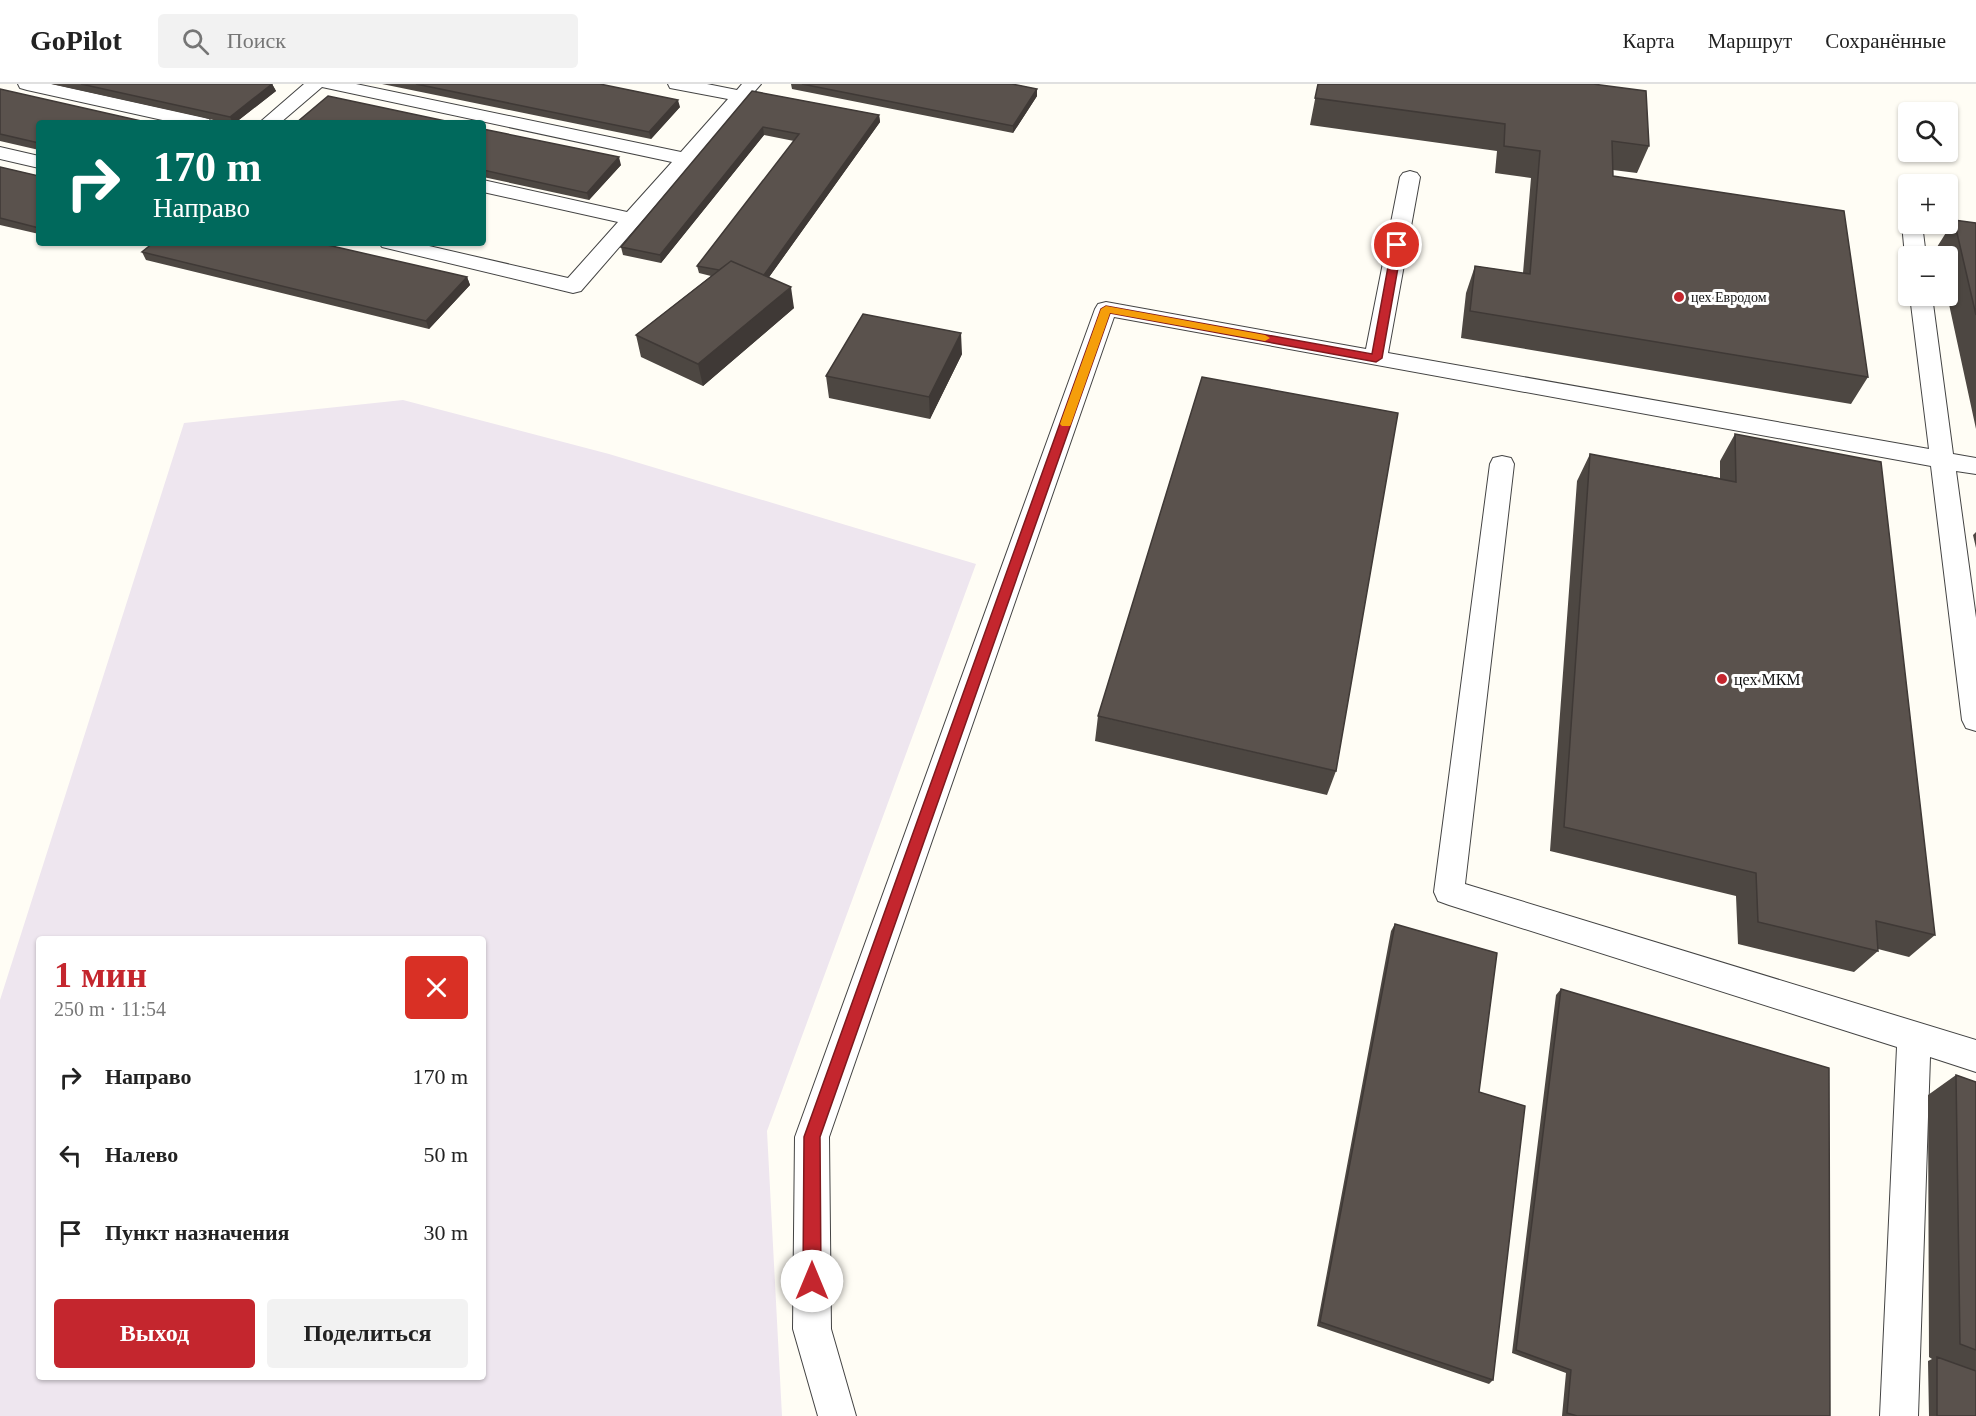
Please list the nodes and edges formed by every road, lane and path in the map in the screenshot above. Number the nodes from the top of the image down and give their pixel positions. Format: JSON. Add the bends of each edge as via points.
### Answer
{"nodes":[{"id":1,"x":27,"y":84,"type":"edge"},
{"id":2,"x":315,"y":84,"type":"edge"},
{"id":3,"x":330,"y":84,"type":"edge"},
{"id":4,"x":677,"y":84,"type":"edge"},
{"id":5,"x":746,"y":90,"type":"edge"},
{"id":6,"x":188,"y":120,"type":"edge"},
{"id":7,"x":273,"y":120,"type":"edge"},
{"id":8,"x":0,"y":153,"type":"edge"},
{"id":9,"x":685,"y":159,"type":"junction"},
{"id":10,"x":36,"y":161,"type":"edge"},
{"id":11,"x":1410,"y":177,"type":"dead end"},
{"id":12,"x":486,"y":187,"type":"edge"},
{"id":13,"x":631,"y":219,"type":"junction"},
{"id":14,"x":402,"y":246,"type":"edge"},
{"id":15,"x":1922,"y":306,"type":"edge"},
{"id":16,"x":1376,"y":358,"type":"junction"},
{"id":17,"x":1942,"y":460,"type":"junction"},
{"id":18,"x":1502,"y":464,"type":"dead end"},
{"id":19,"x":1976,"y":466,"type":"edge"},
{"id":20,"x":1976,"y":720,"type":"edge"},
{"id":21,"x":1914,"y":1038,"type":"junction"},
{"id":22,"x":1976,"y":1056,"type":"edge"},
{"id":23,"x":837,"y":1416,"type":"edge"},
{"id":24,"x":1899,"y":1416,"type":"edge"}],
"edges":[{"from":1,"to":6,"type":"lane"},
{"from":2,"to":7,"type":"lane"},
{"from":3,"to":9,"type":"lane"},
{"from":4,"to":5,"type":"lane"},
{"from":5,"to":9,"type":"lane"},
{"from":8,"to":10,"type":"lane"},
{"from":9,"to":13,"type":"lane"},
{"from":11,"to":16,"type":"lane"},
{"from":12,"to":13,"type":"lane"},
{"from":13,"to":14,"type":"lane","via":[[573,286]]},
{"from":15,"to":17,"type":"lane"},
{"from":16,"to":17,"type":"lane"},
{"from":16,"to":23,"type":"lane","via":[[1106,309],[812,1137],[812,1329]]},
{"from":17,"to":19,"type":"lane"},
{"from":17,"to":20,"type":"lane"},
{"from":18,"to":21,"type":"lane","via":[[1449,892]]},
{"from":21,"to":22,"type":"lane"},
{"from":21,"to":24,"type":"lane"}]}
